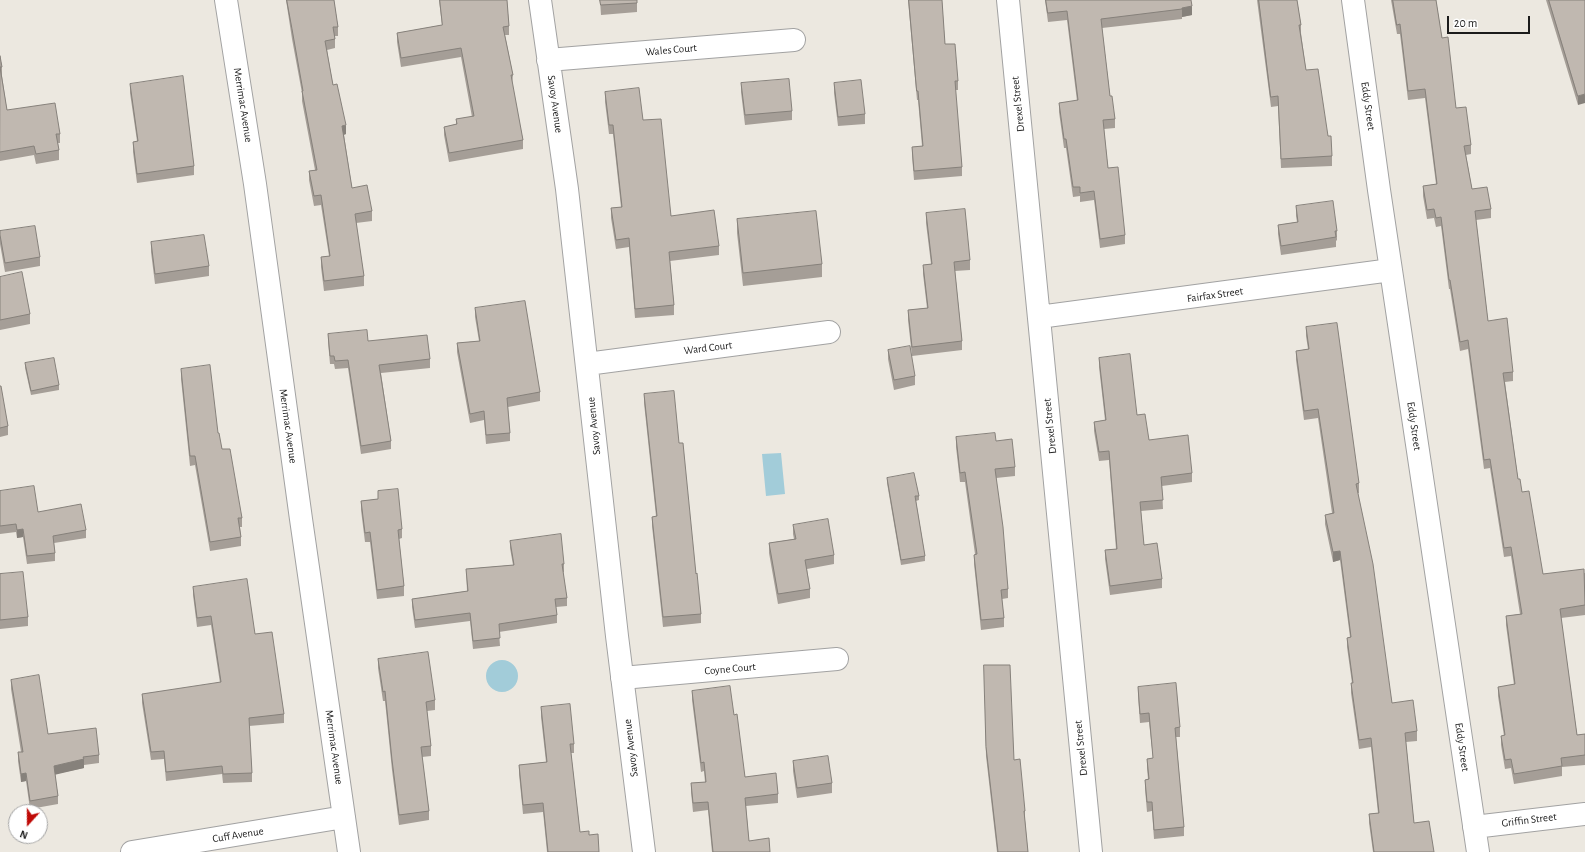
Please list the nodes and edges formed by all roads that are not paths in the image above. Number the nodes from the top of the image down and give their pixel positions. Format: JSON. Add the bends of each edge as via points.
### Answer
{"nodes":[{"id":1,"x":226,"y":0,"type":"edge"},
{"id":2,"x":540,"y":0,"type":"edge"},
{"id":3,"x":1008,"y":0,"type":"edge"},
{"id":4,"x":1353,"y":0,"type":"edge"},
{"id":5,"x":794,"y":40,"type":"dead end"},
{"id":6,"x":548,"y":60,"type":"junction"},
{"id":7,"x":1391,"y":270,"type":"junction"},
{"id":8,"x":1039,"y":317,"type":"junction"},
{"id":9,"x":829,"y":332,"type":"dead end"},
{"id":10,"x":587,"y":364,"type":"junction"},
{"id":11,"x":837,"y":659,"type":"dead end"},
{"id":12,"x":622,"y":678,"type":"junction"},
{"id":13,"x":1585,"y":814,"type":"edge"},
{"id":14,"x":344,"y":817,"type":"junction"},
{"id":15,"x":1474,"y":827,"type":"junction"},
{"id":16,"x":132,"y":852,"type":"edge"},
{"id":17,"x":349,"y":852,"type":"edge"},
{"id":18,"x":644,"y":852,"type":"edge"},
{"id":19,"x":1092,"y":852,"type":"edge"},
{"id":20,"x":1478,"y":852,"type":"edge"}],
"edges":[{"from":1,"to":14,"type":"street","name":"Merrimac Avenue","via":[[255,184]]},
{"from":2,"to":6,"type":"street","name":"Savoy Avenue"},
{"from":3,"to":8,"type":"street","name":"Drexel Street"},
{"from":4,"to":7,"type":"street","name":"Eddy Street"},
{"from":5,"to":6,"type":"street","name":"Wales Court"},
{"from":6,"to":10,"type":"street","name":"Savoy Avenue","via":[[567,189]]},
{"from":7,"to":8,"type":"street","name":"Fairfax Street"},
{"from":7,"to":15,"type":"street","name":"Eddy Street"},
{"from":8,"to":19,"type":"street","name":"Drexel Street"},
{"from":9,"to":10,"type":"street","name":"Ward Court"},
{"from":10,"to":12,"type":"street","name":"Savoy Avenue"},
{"from":11,"to":12,"type":"street","name":"Coyne Court"},
{"from":12,"to":18,"type":"street","name":"Savoy Avenue"},
{"from":13,"to":15,"type":"street","name":"Griffin Street"},
{"from":14,"to":16,"type":"street","name":"Cuff Avenue"},
{"from":14,"to":17,"type":"street","name":"Merrimac Avenue"},
{"from":15,"to":20,"type":"street","name":"Eddy Street"}]}
